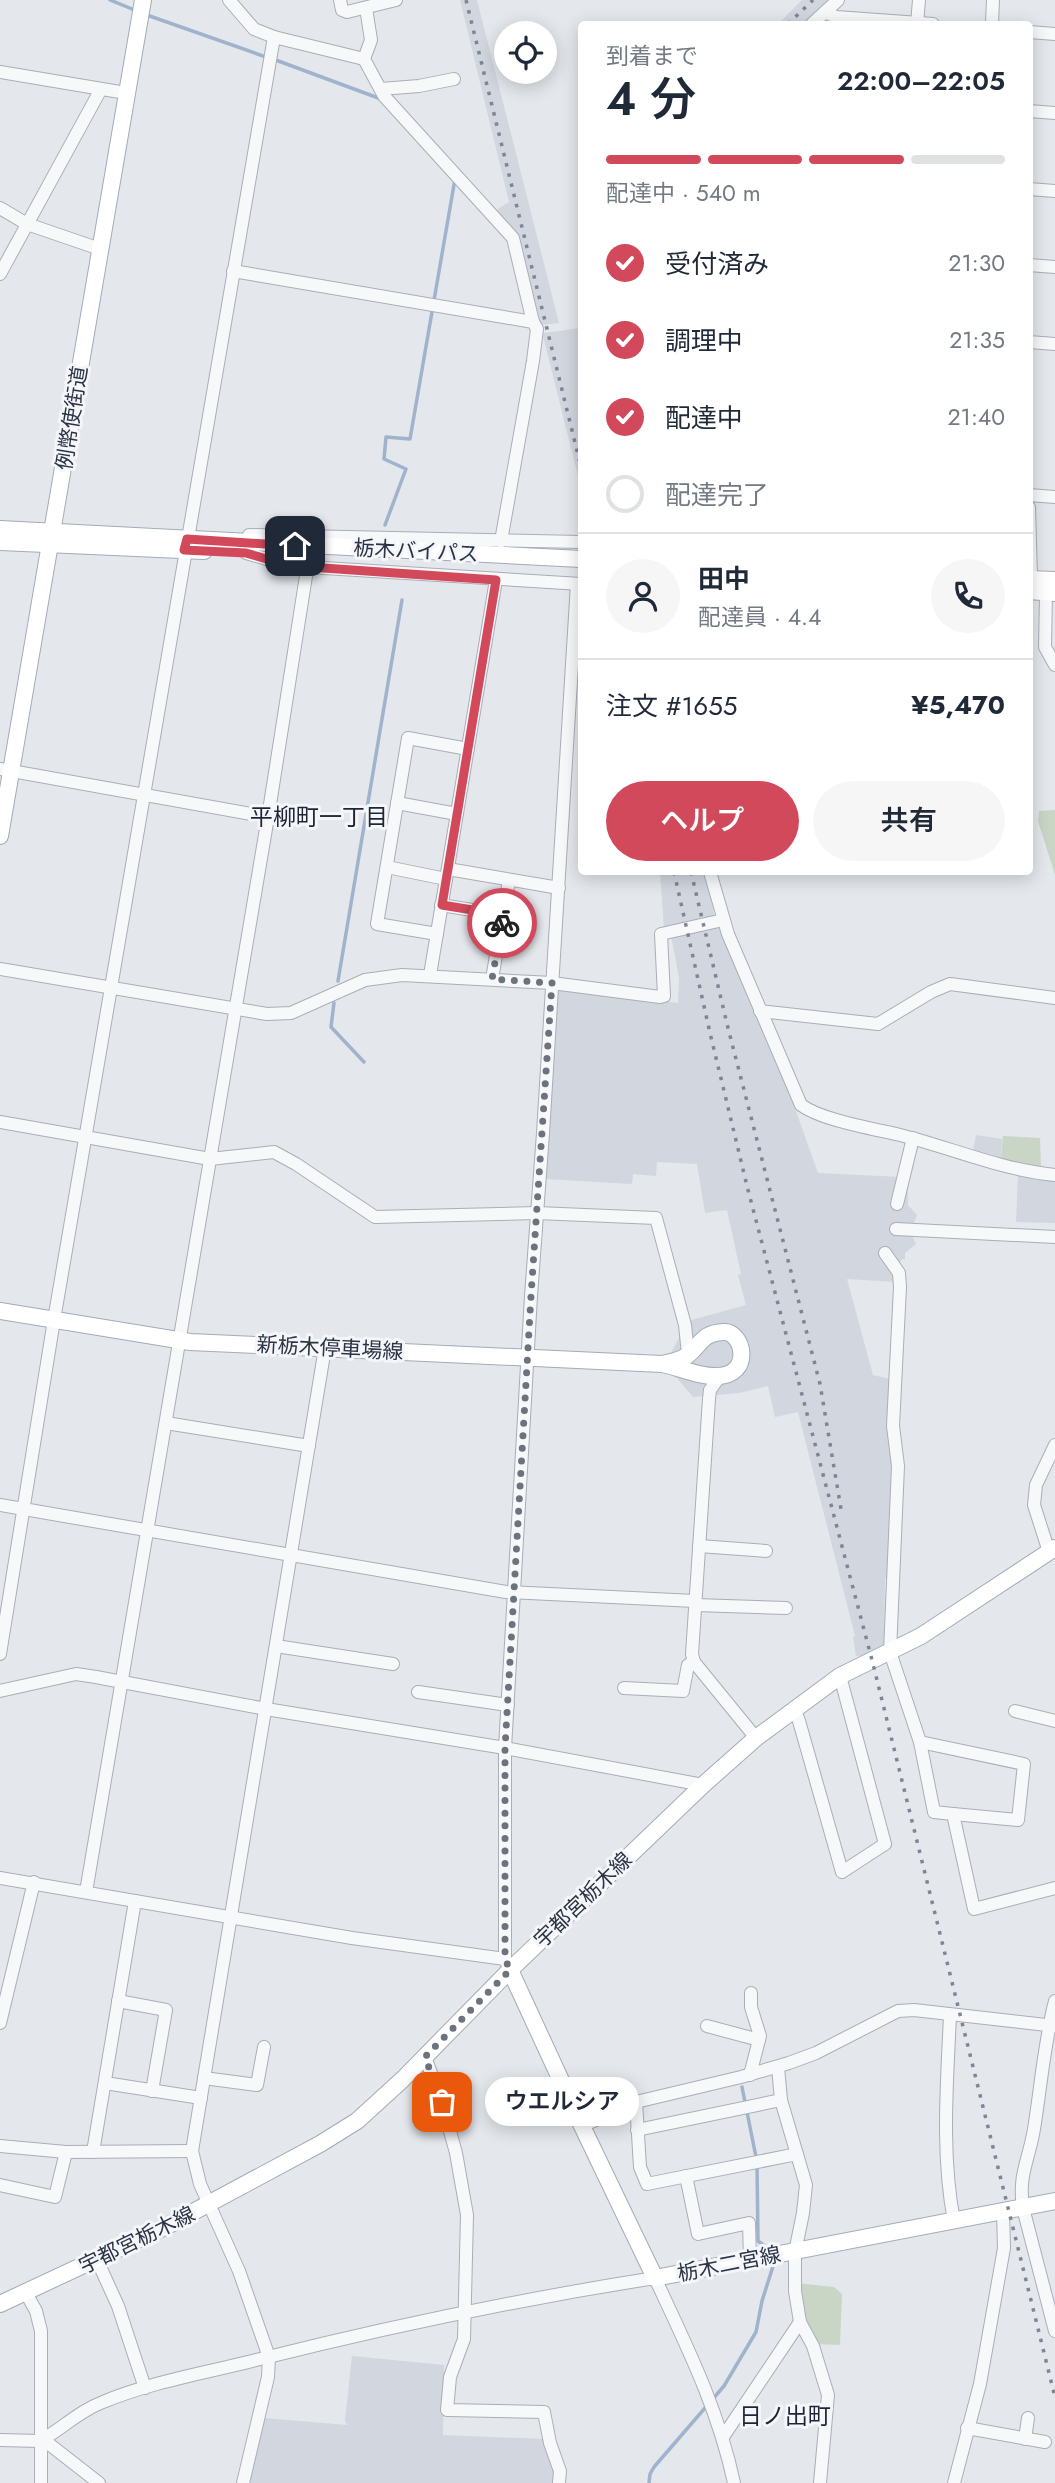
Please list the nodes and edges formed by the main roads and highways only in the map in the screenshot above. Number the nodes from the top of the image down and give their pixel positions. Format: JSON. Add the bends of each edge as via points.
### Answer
{"nodes":[{"id":1,"x":143,"y":0,"type":"edge"},
{"id":2,"x":0,"y":529,"type":"edge"},
{"id":3,"x":53,"y":538,"type":"junction"},
{"id":4,"x":0,"y":542,"type":"edge"},
{"id":5,"x":185,"y":544,"type":"junction"},
{"id":6,"x":578,"y":559,"type":"edge"},
{"id":7,"x":578,"y":579,"type":"edge"},
{"id":8,"x":1033,"y":584,"type":"edge"},
{"id":9,"x":1052,"y":588,"type":"edge"},
{"id":10,"x":6,"y":770,"type":"edge"},
{"id":11,"x":0,"y":836,"type":"edge"},
{"id":12,"x":0,"y":1311,"type":"edge"},
{"id":13,"x":662,"y":1364,"type":"junction"},
{"id":14,"x":1052,"y":1550,"type":"edge"},
{"id":15,"x":507,"y":1964,"type":"junction"},
{"id":16,"x":1055,"y":2201,"type":"edge"},
{"id":17,"x":0,"y":2304,"type":"edge"}],
"edges":[{"from":1,"to":3,"type":"main road","name":"例幣使街道"},
{"from":2,"to":3,"type":"main road","name":"栃木バイパス"},
{"from":3,"to":4,"type":"main road","name":"栃木バイパス"},
{"from":3,"to":5,"type":"main road","name":"栃木バイパス"},
{"from":3,"to":10,"type":"main road","name":"例幣使街道"},
{"from":5,"to":6,"type":"main road","name":"栃木バイパス","via":[[221,541]]},
{"from":5,"to":7,"type":"main road","name":"栃木バイパス","via":[[309,562]]},
{"from":8,"to":9,"type":"main road"},
{"from":10,"to":11,"type":"main road","name":"例幣使街道"},
{"from":12,"to":13,"type":"main road","name":"新栃木停車場線","via":[[179,1341]]},
{"from":13,"to":13,"type":"main road","via":[[720,1376],[732,1373],[741,1364],[738,1340],[731,1332],[704,1337],[688,1354]]},
{"from":14,"to":15,"type":"main road","name":"宇都宮栃木線","via":[[921,1636],[840,1676],[794,1709],[703,1785]]},
{"from":15,"to":16,"type":"main road","name":"栃木二宮線","via":[[655,2278]]},
{"from":15,"to":17,"type":"main road","name":"宇都宮栃木線","via":[[425,2057],[356,2121],[209,2204]]}]}
